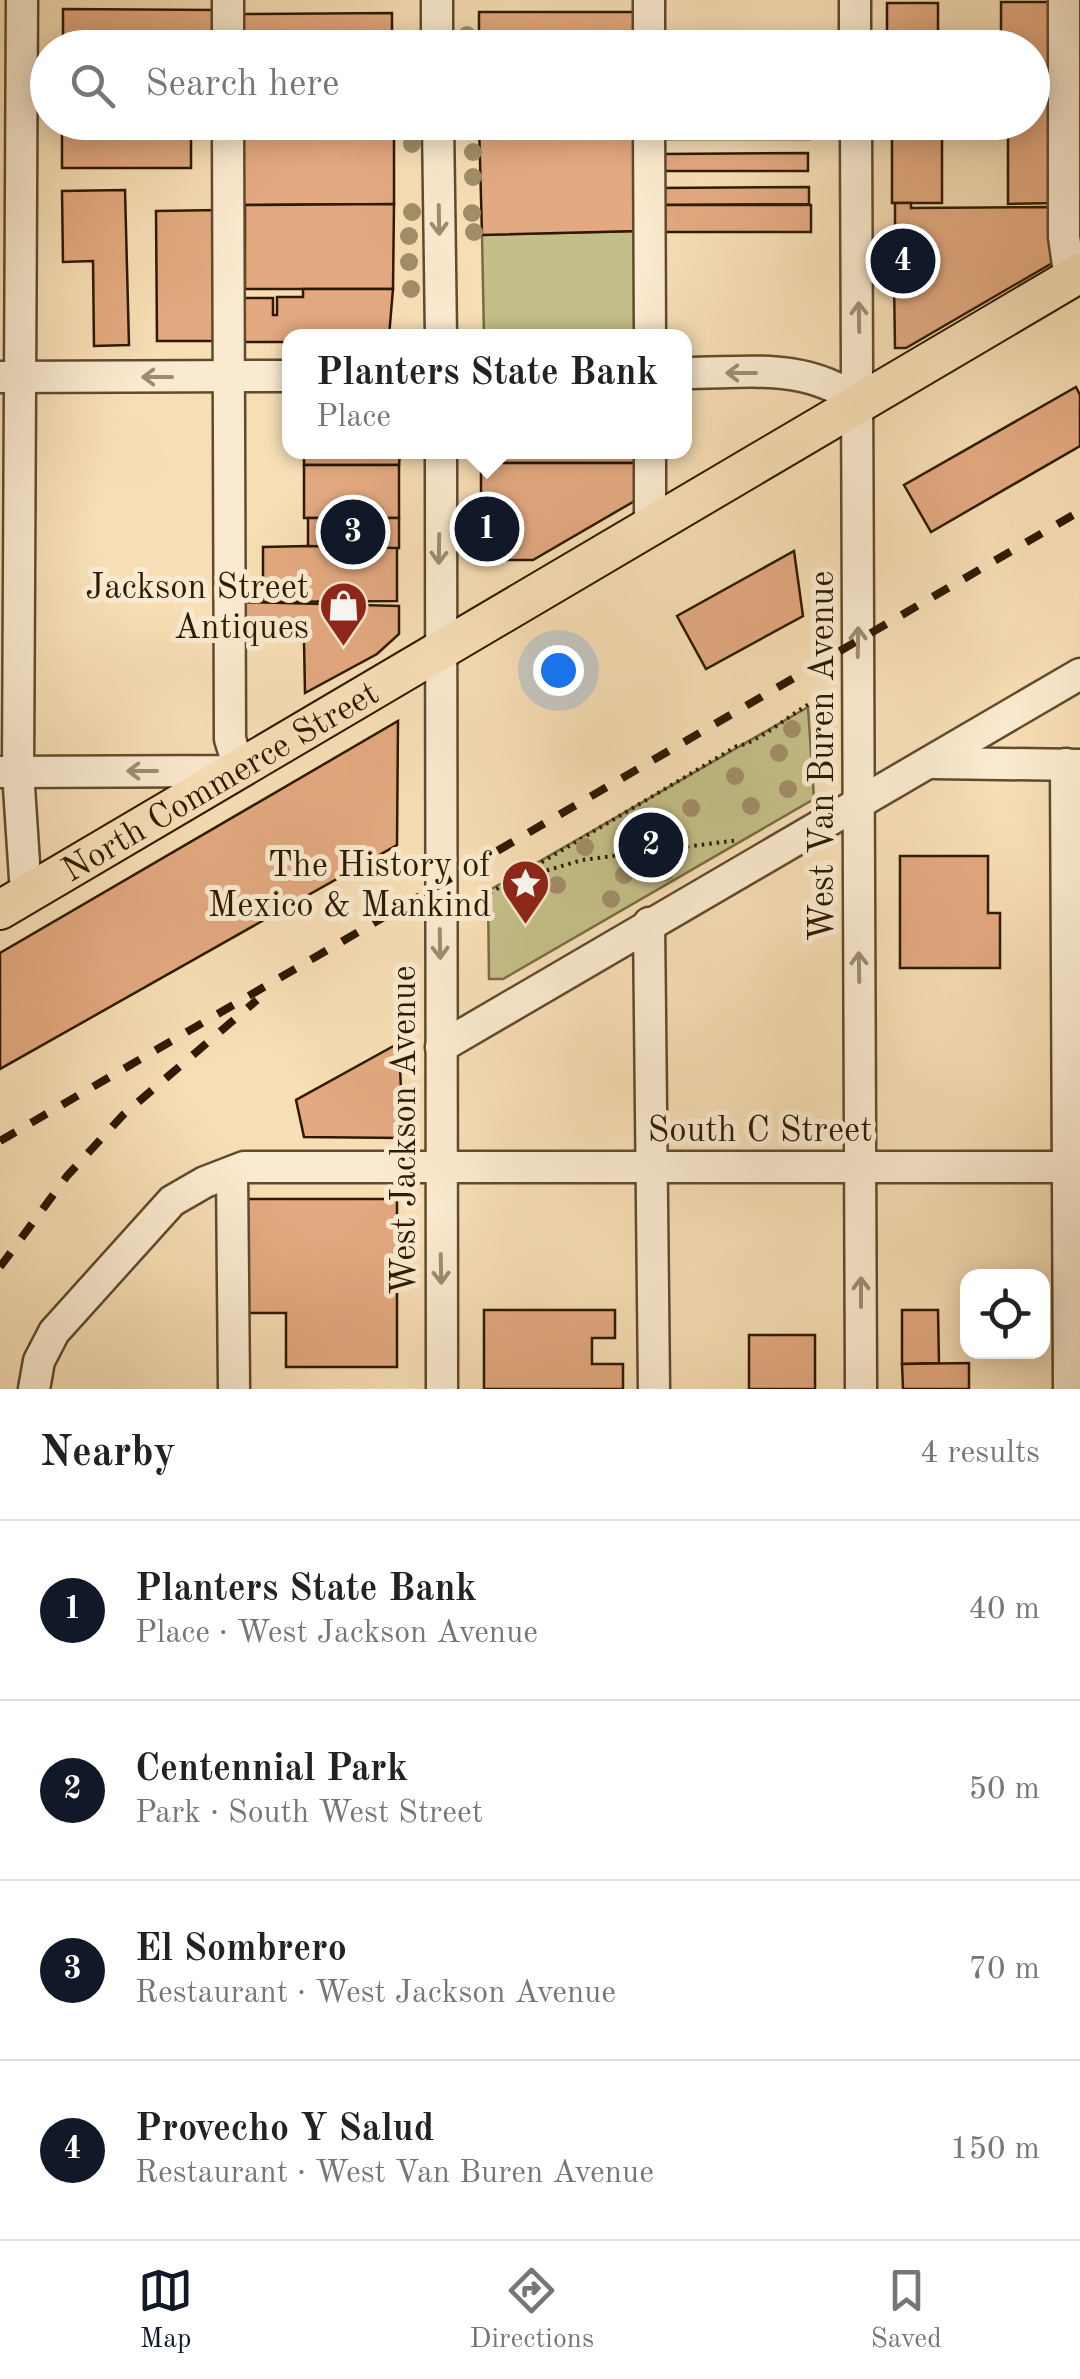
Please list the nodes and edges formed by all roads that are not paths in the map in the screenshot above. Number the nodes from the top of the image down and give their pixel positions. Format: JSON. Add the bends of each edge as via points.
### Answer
{"nodes":[{"id":1,"x":22,"y":0,"type":"edge"},
{"id":2,"x":228,"y":0,"type":"edge"},
{"id":3,"x":436,"y":0,"type":"edge"},
{"id":4,"x":649,"y":0,"type":"edge"},
{"id":5,"x":855,"y":0,"type":"edge"},
{"id":6,"x":1064,"y":0,"type":"edge"},
{"id":7,"x":228,"y":30,"type":"edge"},
{"id":8,"x":437,"y":30,"type":"edge"},
{"id":9,"x":649,"y":30,"type":"edge"},
{"id":10,"x":856,"y":30,"type":"edge"},
{"id":11,"x":228,"y":140,"type":"edge"},
{"id":12,"x":438,"y":140,"type":"edge"},
{"id":13,"x":649,"y":140,"type":"edge"},
{"id":14,"x":856,"y":140,"type":"edge"},
{"id":15,"x":1075,"y":276,"type":"edge"},
{"id":16,"x":441,"y":329,"type":"edge"},
{"id":17,"x":650,"y":329,"type":"edge"},
{"id":18,"x":692,"y":373,"type":"edge"},
{"id":19,"x":229,"y":376,"type":"junction"},
{"id":20,"x":282,"y":376,"type":"edge"},
{"id":21,"x":9,"y":377,"type":"edge"},
{"id":22,"x":860,"y":402,"type":"junction"},
{"id":23,"x":440,"y":459,"type":"edge"},
{"id":24,"x":650,"y":459,"type":"edge"},
{"id":25,"x":650,"y":528,"type":"junction"},
{"id":26,"x":438,"y":650,"type":"junction"},
{"id":27,"x":1080,"y":674,"type":"edge"},
{"id":28,"x":931,"y":764,"type":"junction"},
{"id":29,"x":1073,"y":764,"type":"edge"},
{"id":30,"x":240,"y":771,"type":"junction"},
{"id":31,"x":9,"y":772,"type":"edge"},
{"id":32,"x":857,"y":802,"type":"junction"},
{"id":33,"x":13,"y":902,"type":"edge"},
{"id":34,"x":649,"y":923,"type":"junction"},
{"id":35,"x":441,"y":1047,"type":"junction"},
{"id":36,"x":440,"y":1166,"type":"junction"},
{"id":37,"x":653,"y":1166,"type":"junction"},
{"id":38,"x":861,"y":1166,"type":"junction"},
{"id":39,"x":1073,"y":1167,"type":"edge"},
{"id":40,"x":232,"y":1172,"type":"junction"},
{"id":41,"x":34,"y":1387,"type":"edge"},
{"id":42,"x":234,"y":1389,"type":"edge"},
{"id":43,"x":442,"y":1389,"type":"edge"},
{"id":44,"x":654,"y":1389,"type":"edge"},
{"id":45,"x":861,"y":1389,"type":"edge"},
{"id":46,"x":1069,"y":1389,"type":"edge"}],
"edges":[{"from":1,"to":21,"type":"street"},
{"from":2,"to":7,"type":"street"},
{"from":3,"to":8,"type":"street"},
{"from":4,"to":9,"type":"street"},
{"from":5,"to":10,"type":"street"},
{"from":6,"to":15,"type":"street","via":[[1064,237]]},
{"from":11,"to":19,"type":"street"},
{"from":12,"to":16,"type":"street","one_way":true},
{"from":13,"to":17,"type":"street"},
{"from":22,"to":14,"type":"street","name":"West Van Buren Avenue","one_way":true},
{"from":15,"to":22,"type":"main road","name":"North Commerce Street"},
{"from":22,"to":18,"type":"street","one_way":true,"via":[[830,381],[796,374]]},
{"from":19,"to":20,"type":"street"},
{"from":19,"to":21,"type":"street","one_way":true},
{"from":19,"to":30,"type":"street","via":[[230,739]]},
{"from":21,"to":31,"type":"street"},
{"from":22,"to":25,"type":"main road","name":"North Commerce Street"},
{"from":32,"to":22,"type":"street","name":"West Van Buren Avenue","one_way":true},
{"from":23,"to":26,"type":"street","name":"West Jackson Avenue","one_way":true},
{"from":24,"to":25,"type":"street"},
{"from":25,"to":26,"type":"main road","name":"North Commerce Street"},
{"from":26,"to":30,"type":"main road","name":"North Commerce Street"},
{"from":26,"to":35,"type":"street","name":"West Jackson Avenue","one_way":true},
{"from":27,"to":28,"type":"street"},
{"from":28,"to":29,"type":"street"},
{"from":28,"to":32,"type":"street"},
{"from":29,"to":39,"type":"street"},
{"from":30,"to":31,"type":"street","one_way":true},
{"from":30,"to":33,"type":"main road","name":"North Commerce Street"},
{"from":31,"to":33,"type":"street"},
{"from":32,"to":34,"type":"street"},
{"from":38,"to":32,"type":"street","name":"West Van Buren Avenue","one_way":true},
{"from":34,"to":35,"type":"street"},
{"from":34,"to":37,"type":"street"},
{"from":35,"to":36,"type":"street","name":"West Jackson Avenue"},
{"from":36,"to":37,"type":"street","name":"South C Street"},
{"from":36,"to":40,"type":"street","name":"South C Street"},
{"from":36,"to":43,"type":"street","name":"West Jackson Avenue","one_way":true},
{"from":37,"to":38,"type":"street","name":"South C Street"},
{"from":37,"to":44,"type":"street"},
{"from":38,"to":39,"type":"street","name":"South C Street"},
{"from":45,"to":38,"type":"street","name":"West Van Buren Avenue","one_way":true},
{"from":39,"to":46,"type":"street"},
{"from":40,"to":41,"type":"street","via":[[172,1201],[54,1332]]},
{"from":40,"to":42,"type":"street"}]}
